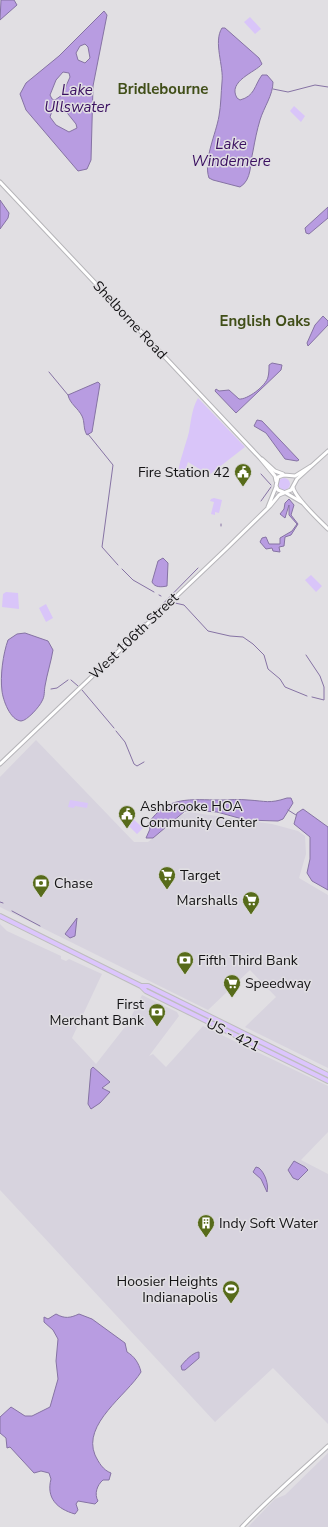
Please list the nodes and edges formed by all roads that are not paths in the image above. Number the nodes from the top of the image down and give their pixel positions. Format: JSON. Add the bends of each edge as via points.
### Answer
{"nodes":[{"id":1,"x":0,"y":182,"type":"edge"},
{"id":2,"x":328,"y":451,"type":"edge"},
{"id":3,"x":260,"y":458,"type":"junction"},
{"id":4,"x":315,"y":463,"type":"junction"},
{"id":5,"x":284,"y":475,"type":"junction"},
{"id":6,"x":290,"y":476,"type":"junction"},
{"id":7,"x":276,"y":481,"type":"junction"},
{"id":8,"x":293,"y":486,"type":"junction"},
{"id":9,"x":276,"y":487,"type":"junction"},
{"id":10,"x":284,"y":492,"type":"junction"},
{"id":11,"x":303,"y":503,"type":"junction"},
{"id":12,"x":268,"y":507,"type":"junction"},
{"id":13,"x":328,"y":529,"type":"edge"},
{"id":14,"x":0,"y":764,"type":"edge"},
{"id":15,"x":0,"y":916,"type":"edge"},
{"id":16,"x":141,"y":986,"type":"junction"},
{"id":17,"x":328,"y":1075,"type":"edge"},
{"id":18,"x":328,"y":1081,"type":"edge"},
{"id":19,"x":328,"y":1446,"type":"edge"},
{"id":20,"x":242,"y":1527,"type":"edge"}],
"edges":[{"from":1,"to":3,"type":"street","name":"Shelborne Road"},
{"from":2,"to":4,"type":"street"},
{"from":3,"to":5,"type":"street","name":"Shelborne Road","via":[[276,472]]},
{"from":3,"to":7,"type":"street","name":"Shelborne Road","via":[[275,476]]},
{"from":4,"to":6,"type":"street","via":[[295,476]]},
{"from":4,"to":8,"type":"street","via":[[297,478]]},
{"from":5,"to":6,"type":"street"},
{"from":5,"to":7,"type":"street","via":[[279,476]]},
{"from":6,"to":8,"type":"street"},
{"from":7,"to":9,"type":"street"},
{"from":8,"to":10,"type":"street"},
{"from":8,"to":11,"type":"street","via":[[294,492]]},
{"from":9,"to":10,"type":"street"},
{"from":9,"to":12,"type":"street","name":"West 106th Street"},
{"from":10,"to":11,"type":"street"},
{"from":10,"to":12,"type":"street","name":"West 106th Street"},
{"from":11,"to":13,"type":"street"},
{"from":12,"to":14,"type":"street","name":"West 106th Street"},
{"from":15,"to":16,"type":"main road","name":"US - 421"},
{"from":16,"to":17,"type":"main road","name":"US - 421","via":[[148,986]]},
{"from":16,"to":18,"type":"main road","name":"US - 421","via":[[146,991]]},
{"from":19,"to":20,"type":"street"}]}
